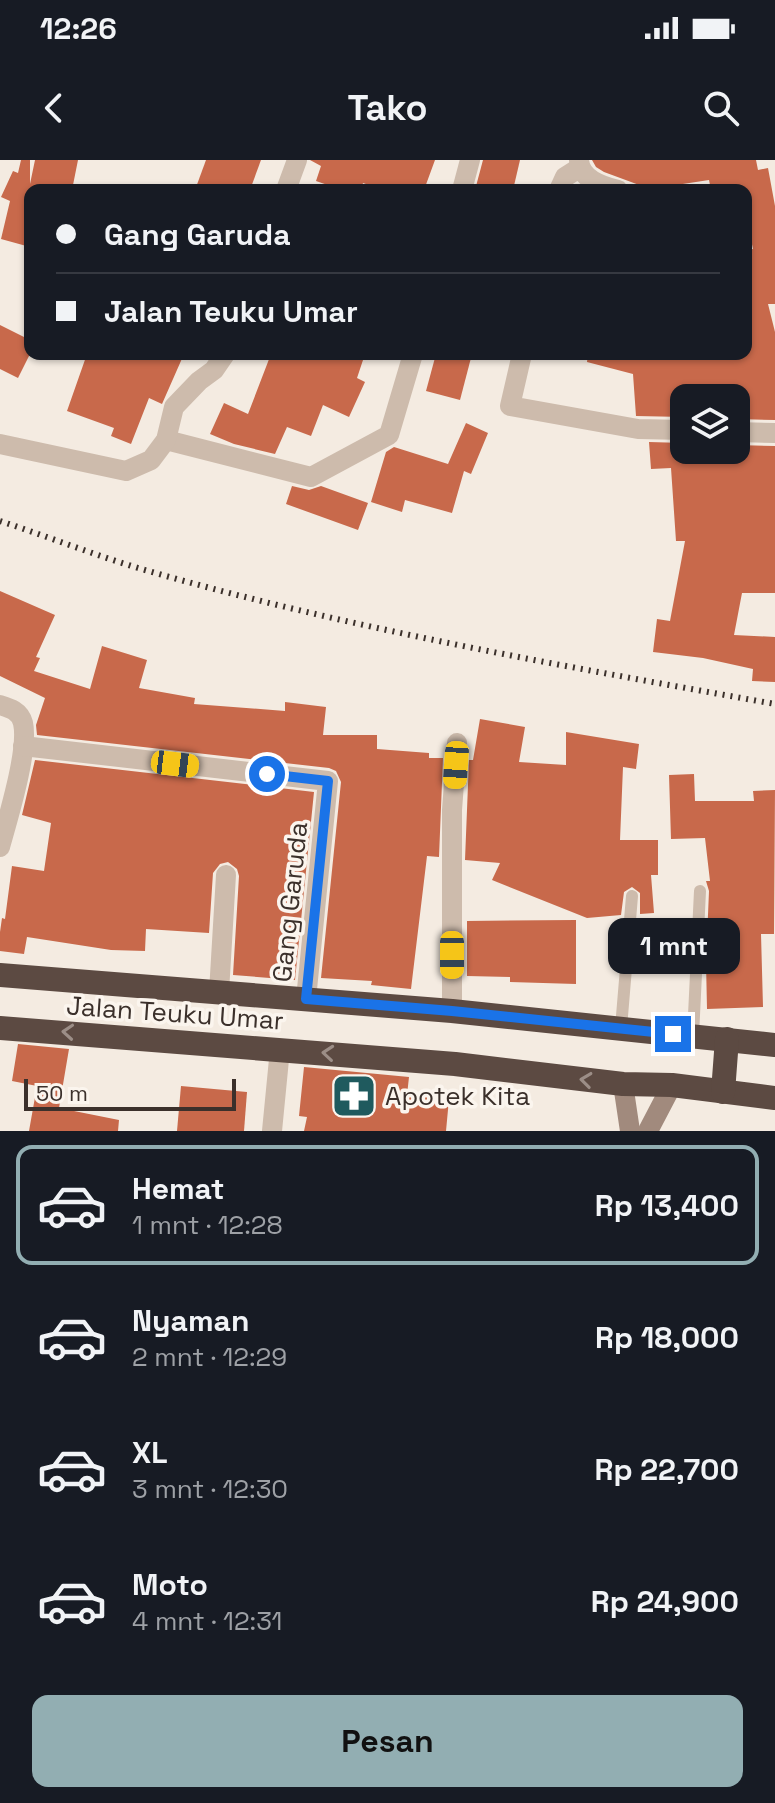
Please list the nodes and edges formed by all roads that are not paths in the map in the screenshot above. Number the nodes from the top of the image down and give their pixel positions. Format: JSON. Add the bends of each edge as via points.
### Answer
{"nodes":[{"id":1,"x":297,"y":160,"type":"edge"},
{"id":2,"x":470,"y":160,"type":"edge"},
{"id":3,"x":579,"y":164,"type":"edge"},
{"id":4,"x":288,"y":184,"type":"edge"},
{"id":5,"x":464,"y":184,"type":"edge"},
{"id":6,"x":562,"y":184,"type":"edge"},
{"id":7,"x":602,"y":184,"type":"edge"},
{"id":8,"x":221,"y":360,"type":"edge"},
{"id":9,"x":411,"y":360,"type":"edge"},
{"id":10,"x":521,"y":360,"type":"edge"},
{"id":11,"x":670,"y":430,"type":"edge"},
{"id":12,"x":750,"y":432,"type":"edge"},
{"id":13,"x":775,"y":433,"type":"edge"},
{"id":14,"x":166,"y":440,"type":"junction"},
{"id":15,"x":0,"y":444,"type":"edge"},
{"id":16,"x":0,"y":705,"type":"edge"},
{"id":17,"x":457,"y":743,"type":"dead end"},
{"id":18,"x":23,"y":746,"type":"junction"},
{"id":19,"x":0,"y":847,"type":"edge"},
{"id":20,"x":226,"y":875,"type":"dead end"},
{"id":21,"x":700,"y":891,"type":"dead end"},
{"id":22,"x":632,"y":896,"type":"dead end"},
{"id":23,"x":0,"y":975,"type":"edge"},
{"id":24,"x":219,"y":992,"type":"junction"},
{"id":25,"x":306,"y":999,"type":"junction"},
{"id":26,"x":452,"y":1011,"type":"junction"},
{"id":27,"x":0,"y":1028,"type":"edge"},
{"id":28,"x":621,"y":1028,"type":"junction"},
{"id":29,"x":693,"y":1036,"type":"junction"},
{"id":30,"x":727,"y":1039,"type":"junction"},
{"id":31,"x":775,"y":1045,"type":"edge"},
{"id":32,"x":280,"y":1049,"type":"junction"},
{"id":33,"x":623,"y":1084,"type":"junction"},
{"id":34,"x":672,"y":1085,"type":"junction"},
{"id":35,"x":723,"y":1092,"type":"junction"},
{"id":36,"x":775,"y":1098,"type":"edge"},
{"id":37,"x":272,"y":1131,"type":"edge"},
{"id":38,"x":630,"y":1131,"type":"edge"},
{"id":39,"x":648,"y":1131,"type":"edge"}],
"edges":[{"from":1,"to":4,"type":"street"},
{"from":2,"to":5,"type":"street"},
{"from":3,"to":6,"type":"street"},
{"from":3,"to":7,"type":"street","via":[[589,179]]},
{"from":8,"to":14,"type":"street","via":[[174,407]]},
{"from":9,"to":14,"type":"street","via":[[389,435],[311,477]]},
{"from":10,"to":11,"type":"street","via":[[510,406]]},
{"from":12,"to":13,"type":"street"},
{"from":14,"to":15,"type":"street","via":[[151,460],[126,471]]},
{"from":16,"to":18,"type":"street","via":[[14,708],[23,721]]},
{"from":17,"to":26,"type":"street"},
{"from":18,"to":19,"type":"street"},
{"from":18,"to":25,"type":"street","name":"Gang Garuda","via":[[328,781]]},
{"from":20,"to":24,"type":"street"},
{"from":21,"to":29,"type":"lane"},
{"from":22,"to":28,"type":"lane"},
{"from":23,"to":24,"type":"highway","name":"Jalan Teuku Umar"},
{"from":24,"to":25,"type":"highway","name":"Jalan Teuku Umar"},
{"from":25,"to":26,"type":"highway","name":"Jalan Teuku Umar"},
{"from":26,"to":28,"type":"highway","name":"Jalan Teuku Umar"},
{"from":32,"to":27,"type":"highway","name":"Jalan Teuku Umar","one_way":true},
{"from":28,"to":29,"type":"highway","name":"Jalan Teuku Umar"},
{"from":29,"to":30,"type":"highway","name":"Jalan Teuku Umar"},
{"from":30,"to":31,"type":"highway","name":"Jalan Teuku Umar"},
{"from":30,"to":35,"type":"highway"},
{"from":33,"to":32,"type":"highway","name":"Jalan Teuku Umar","one_way":true},
{"from":32,"to":37,"type":"street"},
{"from":33,"to":34,"type":"highway","name":"Jalan Teuku Umar"},
{"from":33,"to":38,"type":"street"},
{"from":34,"to":35,"type":"highway","name":"Jalan Teuku Umar"},
{"from":34,"to":39,"type":"street"},
{"from":35,"to":36,"type":"highway","name":"Jalan Teuku Umar"}]}
